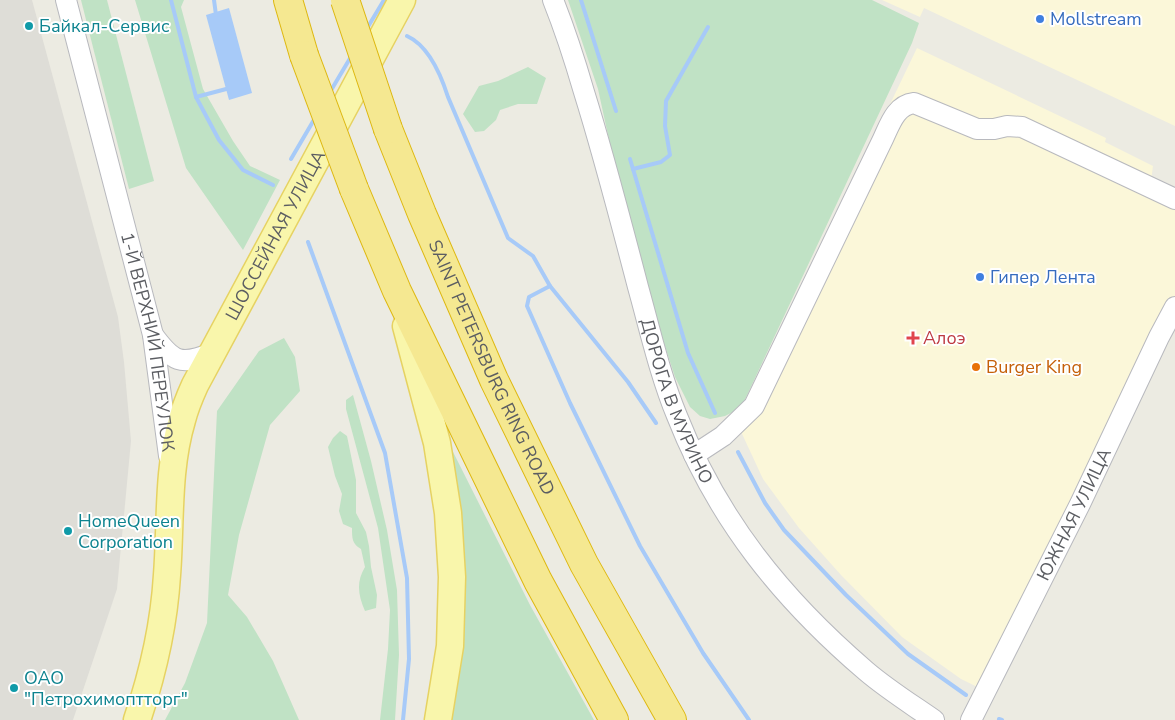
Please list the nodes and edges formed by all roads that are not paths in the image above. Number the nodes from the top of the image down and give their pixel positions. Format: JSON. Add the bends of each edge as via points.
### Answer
{"nodes":[{"id":1,"x":66,"y":0,"type":"edge"},
{"id":2,"x":288,"y":0,"type":"edge"},
{"id":3,"x":345,"y":0,"type":"edge"},
{"id":4,"x":402,"y":0,"type":"edge"},
{"id":5,"x":553,"y":0,"type":"edge"},
{"id":6,"x":1175,"y":199,"type":"edge"},
{"id":7,"x":396,"y":291,"type":"junction"},
{"id":8,"x":1175,"y":307,"type":"edge"},
{"id":9,"x":152,"y":335,"type":"junction"},
{"id":10,"x":212,"y":353,"type":"junction"},
{"id":11,"x":694,"y":455,"type":"junction"},
{"id":12,"x":172,"y":479,"type":"junction"},
{"id":13,"x":137,"y":720,"type":"edge"},
{"id":14,"x":438,"y":720,"type":"edge"},
{"id":15,"x":614,"y":720,"type":"edge"},
{"id":16,"x":672,"y":720,"type":"edge"},
{"id":17,"x":934,"y":720,"type":"edge"},
{"id":18,"x":971,"y":720,"type":"edge"}],
"edges":[{"from":1,"to":9,"type":"street","name":"1-Й ВЕРХНИЙ ПЕРЕУЛОК"},
{"from":2,"to":7,"type":"highway","bridge":true,"via":[[304,55]]},
{"from":3,"to":16,"type":"highway","name":"SAINT PETERSBURG RING ROAD","bridge":true,"via":[[388,130],[494,380],[584,564]]},
{"from":4,"to":10,"type":"main road","name":"ШОССЕЙНАЯ УЛИЦА"},
{"from":5,"to":11,"type":"street","name":"ДОРОГА В МУРИНО","via":[[599,141],[656,354],[676,416]]},
{"from":6,"to":11,"type":"street","via":[[1022,126],[977,129],[914,103],[907,104],[898,110],[886,132],[754,406],[723,436]]},
{"from":7,"to":14,"type":"main road","via":[[437,443],[448,513],[452,577],[450,646]]},
{"from":7,"to":15,"type":"highway","via":[[538,581]]},
{"from":8,"to":18,"type":"street","name":"ЮЖНАЯ УЛИЦА"},
{"from":9,"to":10,"type":"street","via":[[169,355],[177,359],[188,361]]},
{"from":9,"to":12,"type":"street","name":"1-Й ВЕРХНИЙ ПЕРЕУЛОК"},
{"from":10,"to":12,"type":"main road","name":"ШОССЕЙНАЯ УЛИЦА","via":[[181,422]]},
{"from":11,"to":17,"type":"street","name":"ДОРОГА В МУРИНО","via":[[720,504],[772,579],[867,671]]},
{"from":12,"to":13,"type":"main road","name":"1-Й ВЕРХНИЙ ПЕРЕУЛОК","via":[[167,578],[159,642]]}]}
